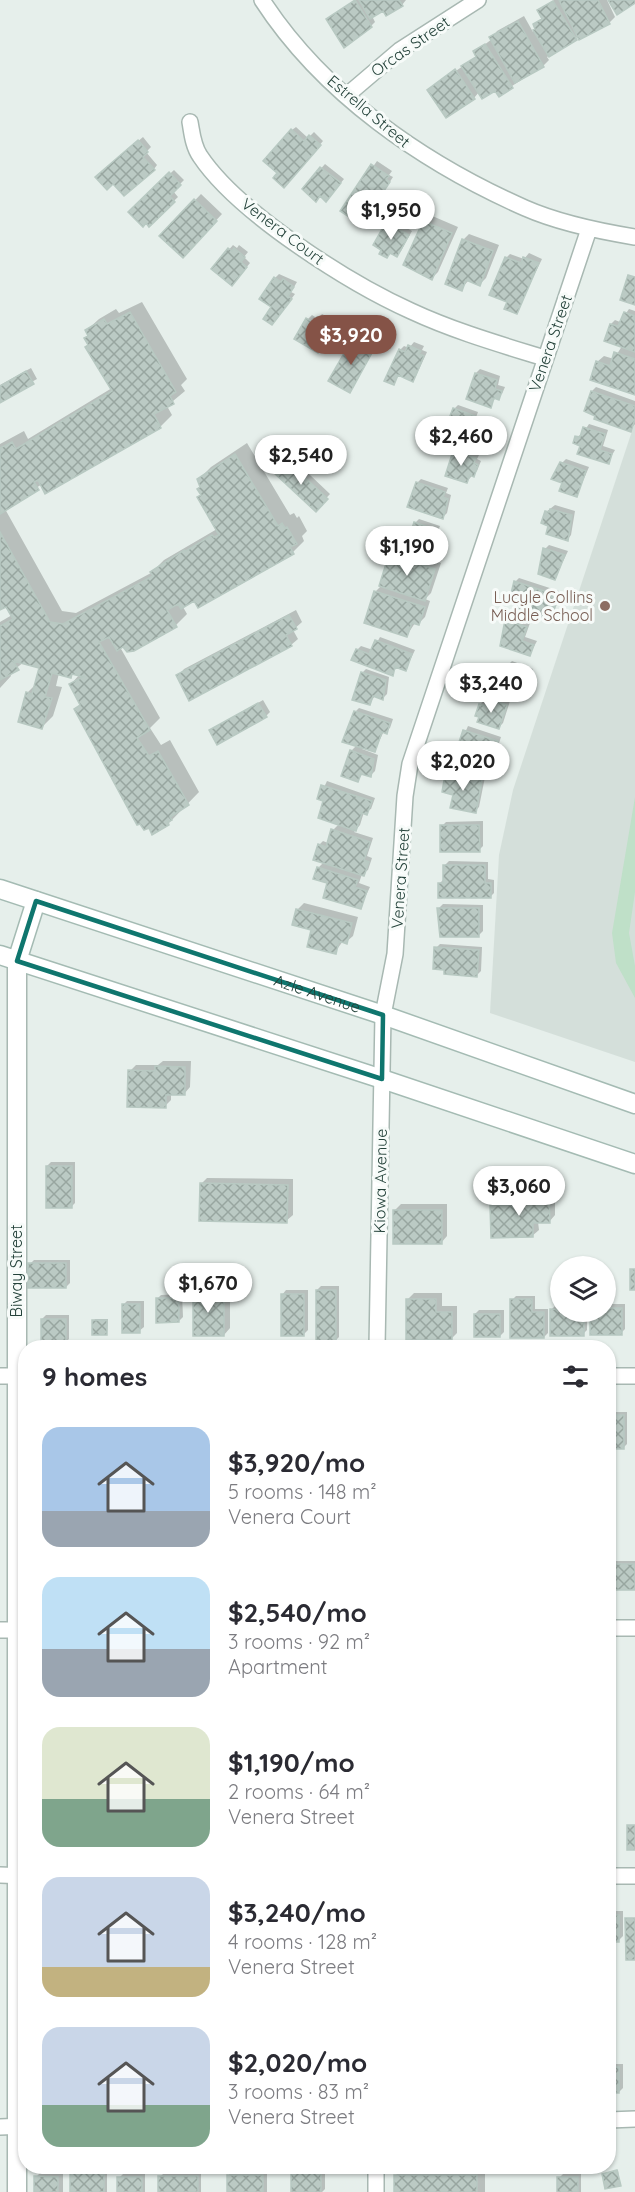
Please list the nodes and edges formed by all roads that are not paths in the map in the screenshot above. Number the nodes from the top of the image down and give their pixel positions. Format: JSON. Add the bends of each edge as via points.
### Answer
{"nodes":[{"id":1,"x":262,"y":0,"type":"edge"},
{"id":2,"x":478,"y":0,"type":"edge"},
{"id":3,"x":346,"y":96,"type":"junction"},
{"id":4,"x":190,"y":122,"type":"dead end"},
{"id":5,"x":589,"y":229,"type":"junction"},
{"id":6,"x":635,"y":237,"type":"edge"},
{"id":7,"x":544,"y":358,"type":"junction"},
{"id":8,"x":0,"y":889,"type":"edge"},
{"id":9,"x":36,"y":901,"type":"junction"},
{"id":10,"x":9,"y":958,"type":"edge"},
{"id":11,"x":383,"y":1015,"type":"junction"},
{"id":12,"x":382,"y":1079,"type":"junction"},
{"id":13,"x":635,"y":1104,"type":"edge"},
{"id":14,"x":635,"y":1164,"type":"edge"},
{"id":15,"x":377,"y":1340,"type":"edge"},
{"id":16,"x":14,"y":1376,"type":"edge"},
{"id":17,"x":616,"y":1376,"type":"edge"},
{"id":18,"x":635,"y":1376,"type":"edge"},
{"id":19,"x":616,"y":1628,"type":"edge"},
{"id":20,"x":635,"y":1628,"type":"edge"},
{"id":21,"x":14,"y":1630,"type":"edge"},
{"id":22,"x":14,"y":1876,"type":"edge"},
{"id":23,"x":616,"y":1876,"type":"edge"},
{"id":24,"x":635,"y":1876,"type":"edge"},
{"id":25,"x":635,"y":2119,"type":"edge"},
{"id":26,"x":616,"y":2120,"type":"edge"},
{"id":27,"x":14,"y":2126,"type":"edge"},
{"id":28,"x":376,"y":2174,"type":"edge"},
{"id":29,"x":17,"y":2192,"type":"edge"},
{"id":30,"x":376,"y":2192,"type":"edge"}],
"edges":[{"from":1,"to":3,"type":"street","name":"Estrella Street","via":[[298,46]]},
{"from":2,"to":3,"type":"street","name":"Orcas Street","via":[[400,50]]},
{"from":3,"to":5,"type":"street","name":"Estrella Street","via":[[406,143],[466,178],[526,208]]},
{"from":4,"to":7,"type":"street","name":"Venera Court","via":[[194,144],[210,168],[234,194],[289,239],[358,284],[411,311],[464,333]]},
{"from":5,"to":6,"type":"street","name":"Estrella Street"},
{"from":5,"to":7,"type":"street","name":"Venera Street"},
{"from":7,"to":11,"type":"street","name":"Venera Street","via":[[410,764],[395,954]]},
{"from":8,"to":9,"type":"main road","name":"Azle Avenue"},
{"from":9,"to":10,"type":"main road","name":"Biway Street"},
{"from":9,"to":11,"type":"main road","name":"Azle Avenue"},
{"from":10,"to":12,"type":"main road"},
{"from":10,"to":16,"type":"main road","name":"Biway Street"},
{"from":11,"to":12,"type":"street","name":"Kiowa Avenue"},
{"from":11,"to":13,"type":"main road","name":"Azle Avenue"},
{"from":12,"to":14,"type":"main road"},
{"from":12,"to":15,"type":"street","name":"Kiowa Avenue"},
{"from":16,"to":21,"type":"main road","name":"Biway Street"},
{"from":17,"to":18,"type":"street"},
{"from":19,"to":20,"type":"street"},
{"from":21,"to":22,"type":"main road","name":"Biway Street"},
{"from":22,"to":27,"type":"main road","name":"Biway Street"},
{"from":23,"to":24,"type":"street"},
{"from":25,"to":26,"type":"street"},
{"from":27,"to":29,"type":"main road","name":"Biway Street"},
{"from":28,"to":30,"type":"street"}]}
